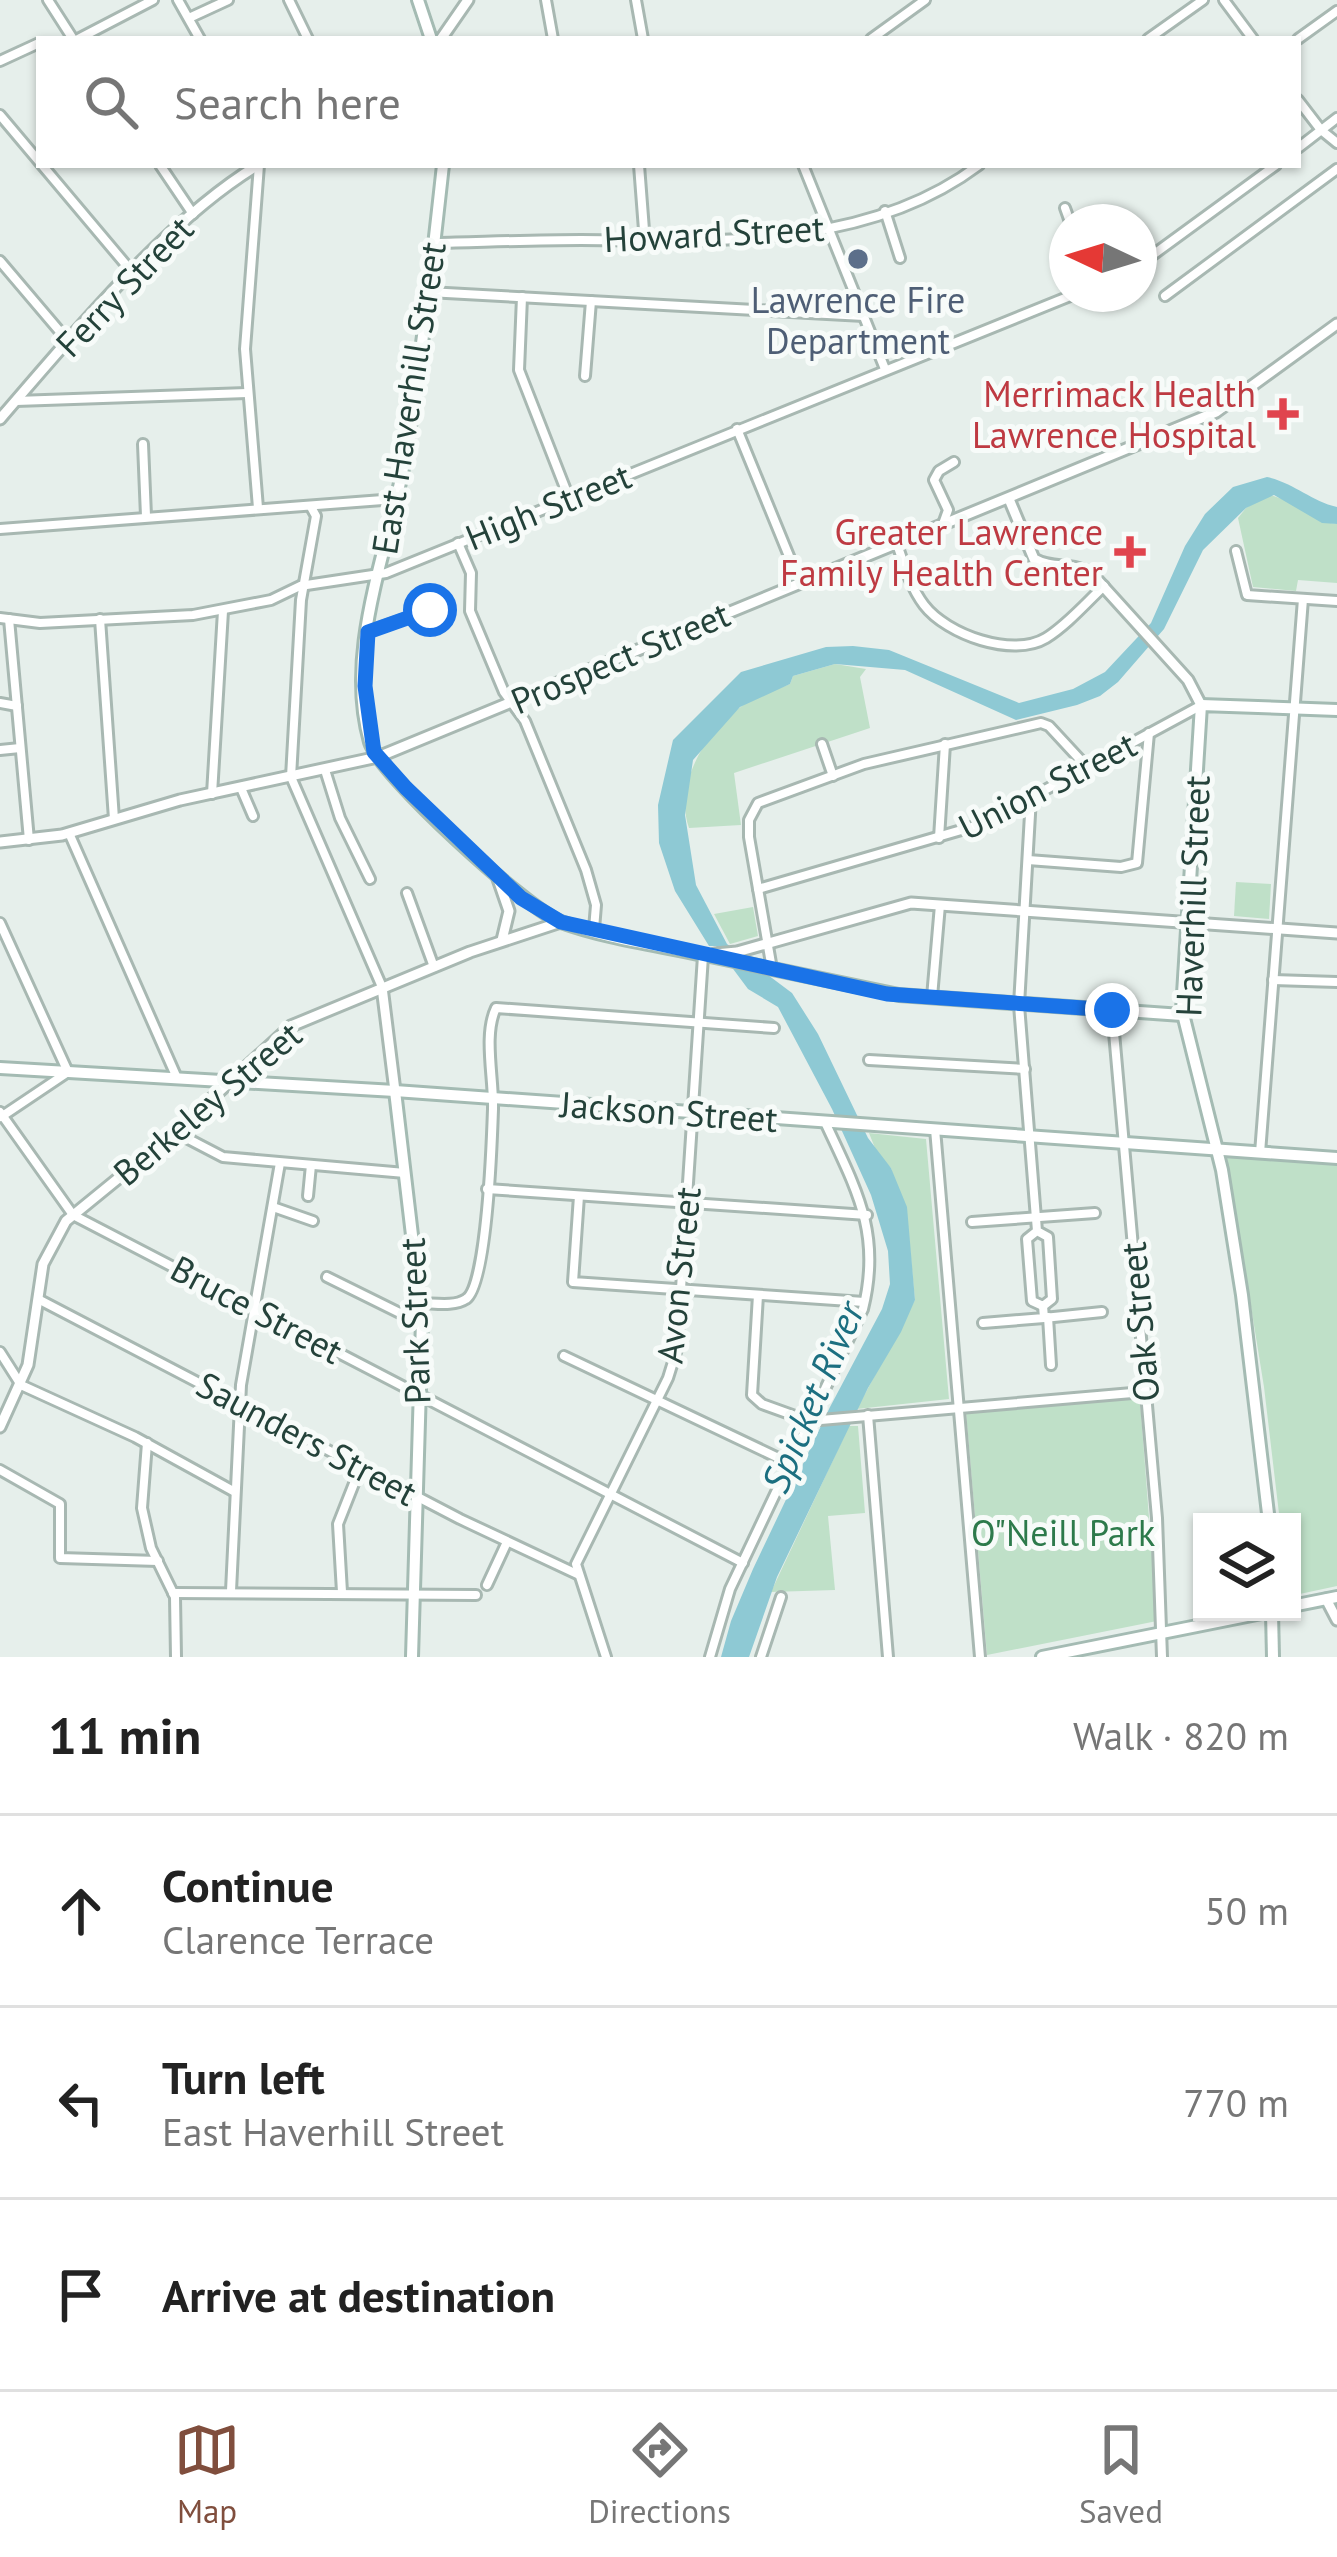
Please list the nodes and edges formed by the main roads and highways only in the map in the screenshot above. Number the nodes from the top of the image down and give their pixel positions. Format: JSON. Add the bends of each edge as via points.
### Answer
{"nodes":[{"id":1,"x":418,"y":0,"type":"edge"},
{"id":2,"x":430,"y":36,"type":"edge"},
{"id":3,"x":443,"y":168,"type":"edge"},
{"id":4,"x":1202,"y":705,"type":"joint"},
{"id":5,"x":1337,"y":710,"type":"edge"},
{"id":6,"x":1182,"y":1015,"type":"junction"},
{"id":7,"x":0,"y":1068,"type":"edge"},
{"id":8,"x":395,"y":1091,"type":"junction"},
{"id":9,"x":1217,"y":1149,"type":"junction"},
{"id":10,"x":1337,"y":1158,"type":"edge"},
{"id":11,"x":1268,"y":1513,"type":"edge"},
{"id":12,"x":1332,"y":1598,"type":"edge"},
{"id":13,"x":1301,"y":1604,"type":"edge"},
{"id":14,"x":1225,"y":1621,"type":"edge"},
{"id":15,"x":1271,"y":1621,"type":"edge"},
{"id":16,"x":412,"y":1657,"type":"edge"},
{"id":17,"x":1042,"y":1657,"type":"edge"},
{"id":18,"x":1273,"y":1657,"type":"edge"}],
"edges":[{"from":1,"to":2,"type":"main road"},
{"from":3,"to":6,"type":"main road","name":"East Haverhill Street","via":[[418,375],[368,632],[366,711],[378,757],[531,906],[561,922],[887,994]]},
{"from":4,"to":5,"type":"main road","name":"Union Street"},
{"from":4,"to":6,"type":"main road","name":"Haverhill Street"},
{"from":6,"to":9,"type":"main road","name":"Haverhill Street"},
{"from":7,"to":8,"type":"main road","name":"Jackson Street"},
{"from":8,"to":9,"type":"main road","name":"Jackson Street"},
{"from":8,"to":16,"type":"main road","name":"Park Street","via":[[422,1324]]},
{"from":9,"to":10,"type":"main road","name":"Jackson Street"},
{"from":9,"to":11,"type":"main road","name":"Haverhill Street"},
{"from":12,"to":13,"type":"main road"},
{"from":14,"to":17,"type":"main road"},
{"from":15,"to":18,"type":"main road"}]}
